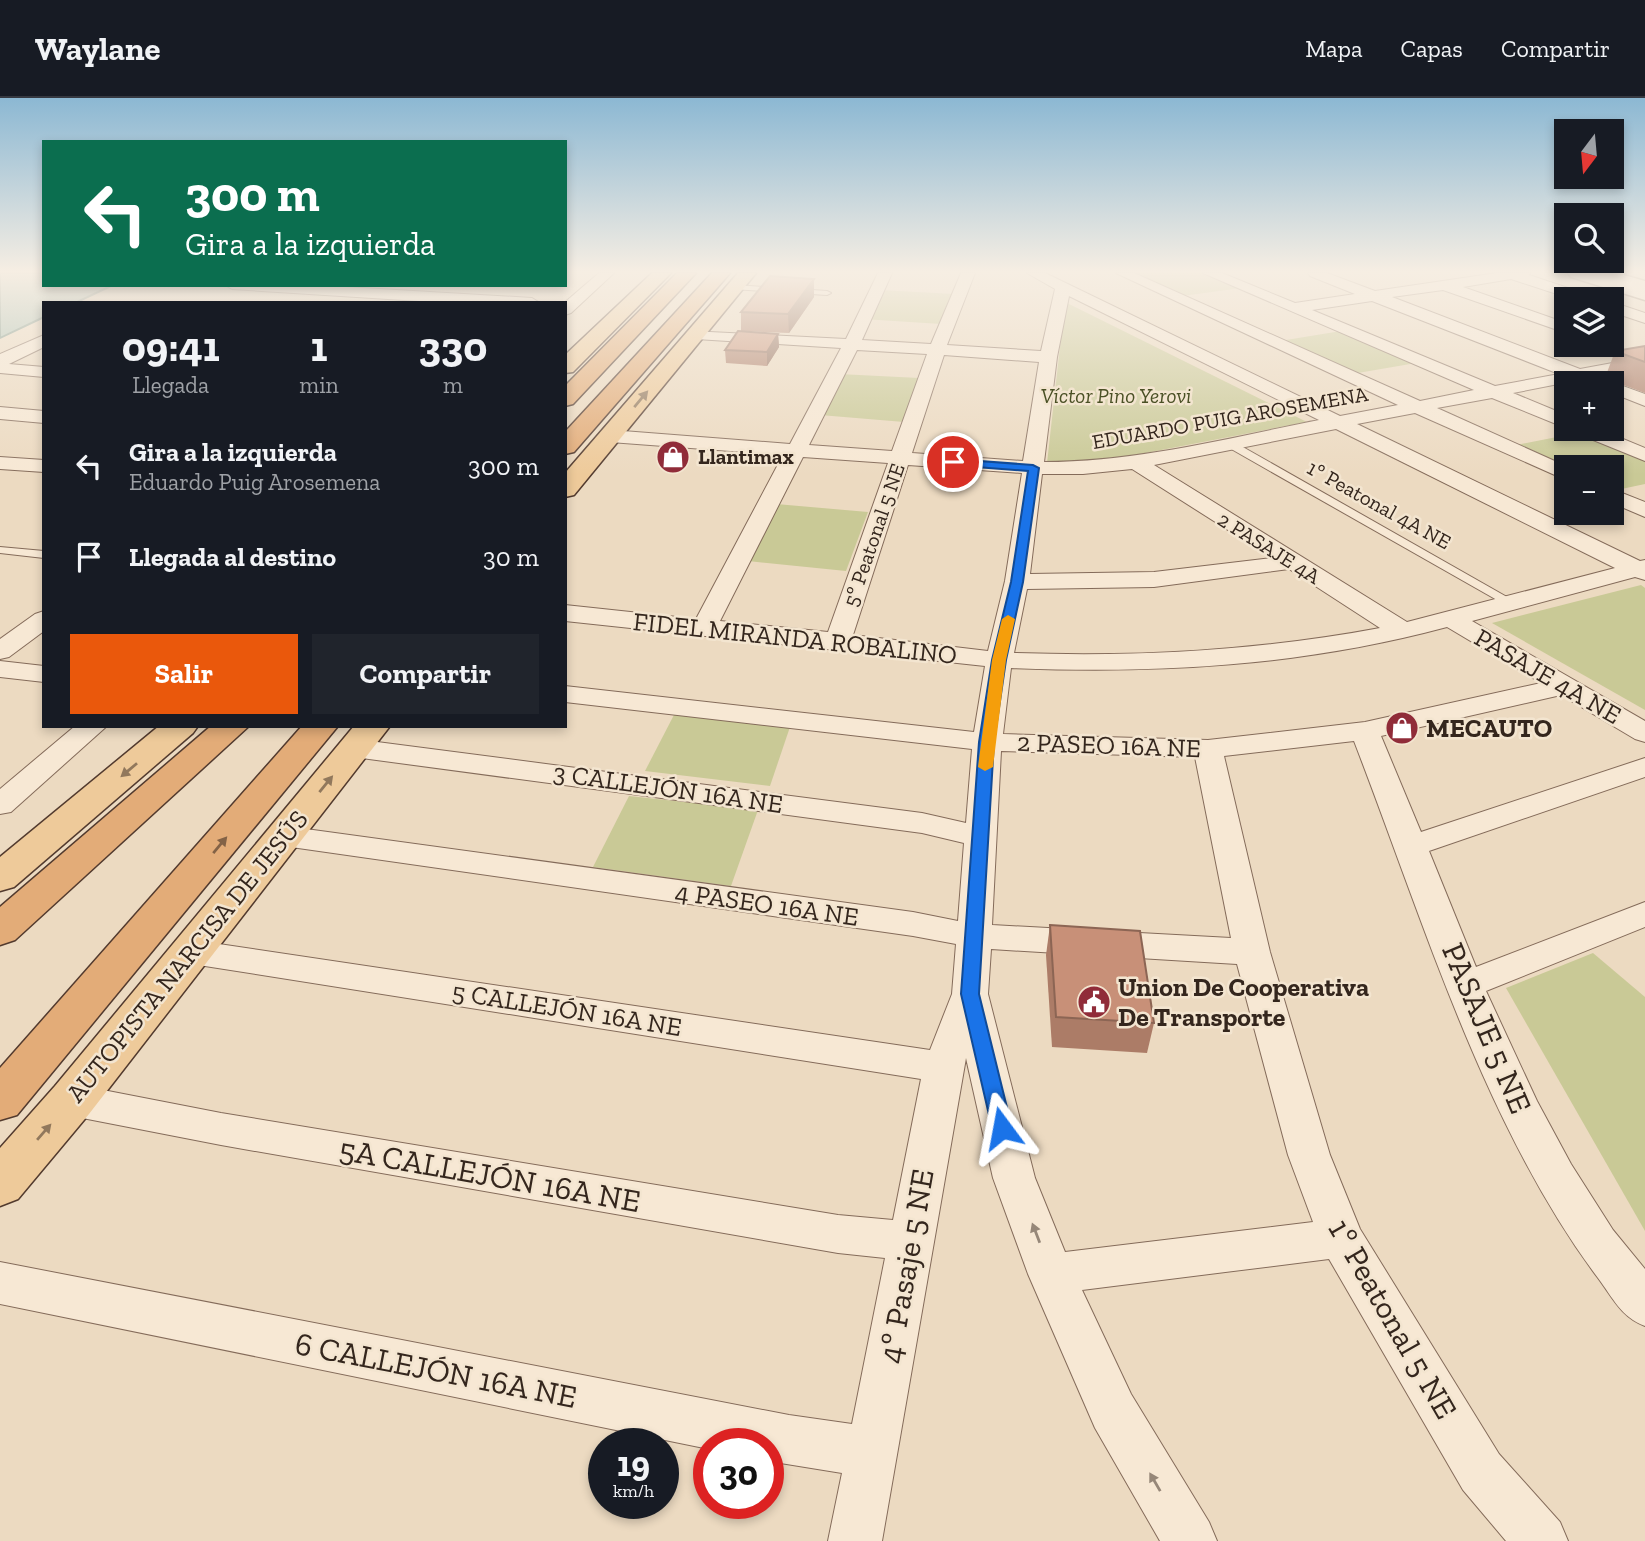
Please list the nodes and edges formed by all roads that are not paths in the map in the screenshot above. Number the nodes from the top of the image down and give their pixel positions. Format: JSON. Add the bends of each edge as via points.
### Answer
{"nodes":[{"id":1,"x":593,"y":340,"type":"edge"},
{"id":2,"x":622,"y":340,"type":"edge"},
{"id":3,"x":671,"y":340,"type":"edge"},
{"id":4,"x":691,"y":340,"type":"edge"},
{"id":5,"x":806,"y":340,"type":"edge"},
{"id":6,"x":941,"y":340,"type":"edge"},
{"id":7,"x":1052,"y":340,"type":"edge"},
{"id":8,"x":1172,"y":340,"type":"edge"},
{"id":9,"x":1272,"y":340,"type":"edge"},
{"id":10,"x":1372,"y":340,"type":"edge"},
{"id":11,"x":1489,"y":340,"type":"edge"},
{"id":12,"x":42,"y":341,"type":"edge"},
{"id":13,"x":852,"y":343,"type":"junction"},
{"id":14,"x":1624,"y":348,"type":"edge"},
{"id":15,"x":937,"y":350,"type":"junction"},
{"id":16,"x":1645,"y":356,"type":"edge"},
{"id":17,"x":1048,"y":357,"type":"junction"},
{"id":18,"x":0,"y":360,"type":"edge"},
{"id":19,"x":1645,"y":362,"type":"edge"},
{"id":20,"x":567,"y":365,"type":"edge"},
{"id":21,"x":0,"y":369,"type":"edge"},
{"id":22,"x":42,"y":371,"type":"edge"},
{"id":23,"x":1569,"y":371,"type":"edge"},
{"id":24,"x":1599,"y":371,"type":"edge"},
{"id":25,"x":1554,"y":380,"type":"edge"},
{"id":26,"x":1495,"y":392,"type":"junction"},
{"id":27,"x":1624,"y":392,"type":"edge"},
{"id":28,"x":567,"y":397,"type":"edge"},
{"id":29,"x":1645,"y":400,"type":"edge"},
{"id":30,"x":1418,"y":407,"type":"junction"},
{"id":31,"x":0,"y":413,"type":"edge"},
{"id":32,"x":42,"y":416,"type":"edge"},
{"id":33,"x":1554,"y":417,"type":"edge"},
{"id":34,"x":1339,"y":423,"type":"junction"},
{"id":35,"x":610,"y":436,"type":"junction"},
{"id":36,"x":1613,"y":441,"type":"edge"},
{"id":37,"x":1230,"y":444,"type":"junction"},
{"id":38,"x":567,"y":445,"type":"edge"},
{"id":39,"x":796,"y":450,"type":"junction"},
{"id":40,"x":1645,"y":454,"type":"edge"},
{"id":41,"x":900,"y":458,"type":"junction"},
{"id":42,"x":1136,"y":462,"type":"junction"},
{"id":43,"x":0,"y":463,"type":"edge"},
{"id":44,"x":34,"y":466,"type":"edge"},
{"id":45,"x":1033,"y":468,"type":"junction"},
{"id":46,"x":1554,"y":469,"type":"edge"},
{"id":47,"x":0,"y":478,"type":"edge"},
{"id":48,"x":567,"y":487,"type":"edge"},
{"id":49,"x":1624,"y":500,"type":"edge"},
{"id":50,"x":1645,"y":510,"type":"edge"},
{"id":51,"x":0,"y":550,"type":"edge"},
{"id":52,"x":42,"y":555,"type":"edge"},
{"id":53,"x":1290,"y":562,"type":"junction"},
{"id":54,"x":1643,"y":570,"type":"edge"},
{"id":55,"x":1017,"y":582,"type":"junction"},
{"id":56,"x":1508,"y":601,"type":"junction"},
{"id":57,"x":567,"y":613,"type":"edge"},
{"id":58,"x":1451,"y":619,"type":"junction"},
{"id":59,"x":42,"y":620,"type":"edge"},
{"id":60,"x":704,"y":627,"type":"junction"},
{"id":61,"x":1403,"y":631,"type":"junction"},
{"id":62,"x":838,"y":640,"type":"junction"},
{"id":63,"x":0,"y":651,"type":"edge"},
{"id":64,"x":999,"y":660,"type":"junction"},
{"id":65,"x":0,"y":669,"type":"edge"},
{"id":66,"x":42,"y":674,"type":"edge"},
{"id":67,"x":1565,"y":686,"type":"junction"},
{"id":68,"x":567,"y":694,"type":"edge"},
{"id":69,"x":91,"y":728,"type":"edge"},
{"id":70,"x":179,"y":728,"type":"edge"},
{"id":71,"x":230,"y":728,"type":"edge"},
{"id":72,"x":1365,"y":732,"type":"junction"},
{"id":73,"x":349,"y":733,"type":"edge"},
{"id":74,"x":1645,"y":733,"type":"edge"},
{"id":75,"x":987,"y":742,"type":"junction"},
{"id":76,"x":1208,"y":749,"type":"junction"},
{"id":77,"x":1645,"y":768,"type":"edge"},
{"id":78,"x":0,"y":805,"type":"edge"},
{"id":79,"x":284,"y":836,"type":"junction"},
{"id":80,"x":981,"y":837,"type":"junction"},
{"id":81,"x":1412,"y":846,"type":"junction"},
{"id":82,"x":63,"y":874,"type":"junction"},
{"id":83,"x":0,"y":878,"type":"edge"},
{"id":84,"x":179,"y":893,"type":"junction"},
{"id":85,"x":1645,"y":914,"type":"edge"},
{"id":86,"x":0,"y":930,"type":"edge"},
{"id":87,"x":975,"y":936,"type":"junction"},
{"id":88,"x":192,"y":952,"type":"junction"},
{"id":89,"x":1252,"y":952,"type":"junction"},
{"id":90,"x":0,"y":953,"type":"edge"},
{"id":91,"x":1466,"y":985,"type":"junction"},
{"id":92,"x":970,"y":994,"type":"junction"},
{"id":93,"x":943,"y":1067,"type":"junction"},
{"id":94,"x":0,"y":1071,"type":"edge"},
{"id":95,"x":72,"y":1100,"type":"junction"},
{"id":96,"x":0,"y":1101,"type":"edge"},
{"id":97,"x":0,"y":1184,"type":"edge"},
{"id":98,"x":1340,"y":1238,"type":"junction"},
{"id":99,"x":909,"y":1241,"type":"junction"},
{"id":100,"x":1051,"y":1274,"type":"junction"},
{"id":101,"x":0,"y":1283,"type":"edge"},
{"id":102,"x":1645,"y":1305,"type":"edge"},
{"id":103,"x":872,"y":1452,"type":"junction"},
{"id":104,"x":855,"y":1541,"type":"edge"},
{"id":105,"x":1190,"y":1541,"type":"edge"},
{"id":106,"x":1541,"y":1541,"type":"edge"}],
"edges":[{"from":1,"to":20,"type":"main road"},
{"from":2,"to":28,"type":"highway"},
{"from":3,"to":38,"type":"highway"},
{"from":35,"to":4,"type":"main road","one_way":true},
{"from":5,"to":13,"type":"street"},
{"from":6,"to":15,"type":"street","name":"5º Peatonal 5 NE"},
{"from":7,"to":17,"type":"street"},
{"from":8,"to":34,"type":"street"},
{"from":9,"to":30,"type":"street"},
{"from":10,"to":26,"type":"street"},
{"from":11,"to":23,"type":"street"},
{"from":12,"to":18,"type":"street"},
{"from":13,"to":15,"type":"street"},
{"from":13,"to":39,"type":"street"},
{"from":14,"to":16,"type":"street"},
{"from":15,"to":17,"type":"street"},
{"from":15,"to":41,"type":"street","name":"5º Peatonal 5 NE"},
{"from":17,"to":45,"type":"street"},
{"from":19,"to":24,"type":"street","name":"EDUARDO PUIG AROSEMENA"},
{"from":21,"to":22,"type":"street"},
{"from":25,"to":26,"type":"street","name":"EDUARDO PUIG AROSEMENA"},
{"from":26,"to":30,"type":"street","name":"EDUARDO PUIG AROSEMENA"},
{"from":26,"to":33,"type":"street"},
{"from":27,"to":29,"type":"street"},
{"from":30,"to":34,"type":"street","name":"EDUARDO PUIG AROSEMENA"},
{"from":30,"to":46,"type":"street"},
{"from":31,"to":32,"type":"street"},
{"from":34,"to":37,"type":"street","name":"EDUARDO PUIG AROSEMENA"},
{"from":34,"to":54,"type":"street"},
{"from":35,"to":39,"type":"street","name":"EDUARDO PUIG AROSEMENA"},
{"from":35,"to":48,"type":"main road"},
{"from":36,"to":40,"type":"street"},
{"from":37,"to":42,"type":"street","name":"EDUARDO PUIG AROSEMENA"},
{"from":37,"to":56,"type":"lane","name":"1º Peatonal 4A NE"},
{"from":39,"to":41,"type":"street","name":"EDUARDO PUIG AROSEMENA"},
{"from":39,"to":60,"type":"street"},
{"from":41,"to":45,"type":"street","name":"EDUARDO PUIG AROSEMENA"},
{"from":41,"to":62,"type":"street","name":"5º Peatonal 5 NE"},
{"from":42,"to":45,"type":"street","name":"EDUARDO PUIG AROSEMENA"},
{"from":42,"to":53,"type":"street","name":"2 PASAJE 4A"},
{"from":43,"to":44,"type":"street"},
{"from":44,"to":47,"type":"street"},
{"from":45,"to":55,"type":"street"},
{"from":49,"to":50,"type":"street"},
{"from":51,"to":52,"type":"lane"},
{"from":53,"to":55,"type":"street","via":[[1222,574],[1065,584]]},
{"from":53,"to":61,"type":"street","name":"2 PASAJE 4A"},
{"from":54,"to":56,"type":"street","name":"FIDEL MIRANDA ROBALINO"},
{"from":55,"to":64,"type":"street"},
{"from":56,"to":58,"type":"street","name":"FIDEL MIRANDA ROBALINO"},
{"from":57,"to":60,"type":"street","name":"FIDEL MIRANDA ROBALINO"},
{"from":58,"to":61,"type":"street","name":"FIDEL MIRANDA ROBALINO"},
{"from":58,"to":67,"type":"street","name":"PASAJE 4A NE"},
{"from":59,"to":63,"type":"street"},
{"from":60,"to":62,"type":"street","name":"FIDEL MIRANDA ROBALINO"},
{"from":61,"to":64,"type":"street","name":"FIDEL MIRANDA ROBALINO","via":[[1310,649],[1210,660]]},
{"from":62,"to":64,"type":"street","name":"FIDEL MIRANDA ROBALINO"},
{"from":64,"to":75,"type":"street"},
{"from":65,"to":66,"type":"street"},
{"from":67,"to":72,"type":"street","name":"2 PASEO 16A NE"},
{"from":67,"to":74,"type":"street","name":"PASAJE 4A NE"},
{"from":68,"to":75,"type":"street","name":"2 PASEO 16A NE"},
{"from":69,"to":78,"type":"street"},
{"from":70,"to":83,"type":"main road","one_way":true},
{"from":71,"to":82,"type":"highway"},
{"from":72,"to":76,"type":"street","name":"2 PASEO 16A NE"},
{"from":72,"to":81,"type":"street","name":"PASAJE 5 NE"},
{"from":79,"to":73,"type":"main road","name":"AUTOPISTA NARCISA DE JESÚS","one_way":true},
{"from":73,"to":80,"type":"street","name":"3 CALLEJÓN 16A NE","via":[[922,823]]},
{"from":84,"to":73,"type":"highway","name":"AUTOPISTA NARCISA DE JESÚS","one_way":true},
{"from":75,"to":76,"type":"street","name":"2 PASEO 16A NE"},
{"from":75,"to":80,"type":"street"},
{"from":76,"to":89,"type":"street","name":"1º Peatonal 5 NE"},
{"from":77,"to":81,"type":"street"},
{"from":79,"to":87,"type":"street","name":"4 PASEO 16A NE"},
{"from":79,"to":88,"type":"main road","name":"AUTOPISTA NARCISA DE JESÚS"},
{"from":80,"to":87,"type":"street"},
{"from":81,"to":91,"type":"street","name":"PASAJE 5 NE"},
{"from":82,"to":86,"type":"highway"},
{"from":82,"to":90,"type":"highway","via":[[35,922]]},
{"from":84,"to":94,"type":"highway","via":[[121,935]]},
{"from":84,"to":96,"type":"highway","name":"AUTOPISTA NARCISA DE JESÚS"},
{"from":85,"to":91,"type":"street"},
{"from":87,"to":89,"type":"street","name":"4 PASEO 16A NE"},
{"from":87,"to":92,"type":"street"},
{"from":88,"to":93,"type":"street","name":"5 CALLEJÓN 16A NE"},
{"from":88,"to":95,"type":"main road","name":"AUTOPISTA NARCISA DE JESÚS"},
{"from":89,"to":98,"type":"street","name":"1º Peatonal 5 NE","via":[[1309,1155]]},
{"from":91,"to":102,"type":"street","name":"PASAJE 5 NE","via":[[1532,1135],[1612,1266]]},
{"from":92,"to":93,"type":"street","name":"4º Pasaje 5 NE"},
{"from":100,"to":92,"type":"street","one_way":true,"via":[[1014,1178]]},
{"from":93,"to":99,"type":"street","name":"4º Pasaje 5 NE"},
{"from":97,"to":95,"type":"main road","name":"AUTOPISTA NARCISA DE JESÚS","one_way":true},
{"from":95,"to":99,"type":"street","name":"5A CALLEJÓN 16A NE","via":[[838,1234]]},
{"from":98,"to":100,"type":"street"},
{"from":98,"to":106,"type":"street","name":"1º Peatonal 5 NE","via":[[1481,1472]]},
{"from":99,"to":103,"type":"street","name":"4º Pasaje 5 NE"},
{"from":105,"to":100,"type":"street","one_way":true,"via":[[1113,1411]]},
{"from":101,"to":103,"type":"street","name":"6 CALLEJÓN 16A NE","via":[[776,1438]]},
{"from":103,"to":104,"type":"street","name":"4º Pasaje 5 NE"}]}
